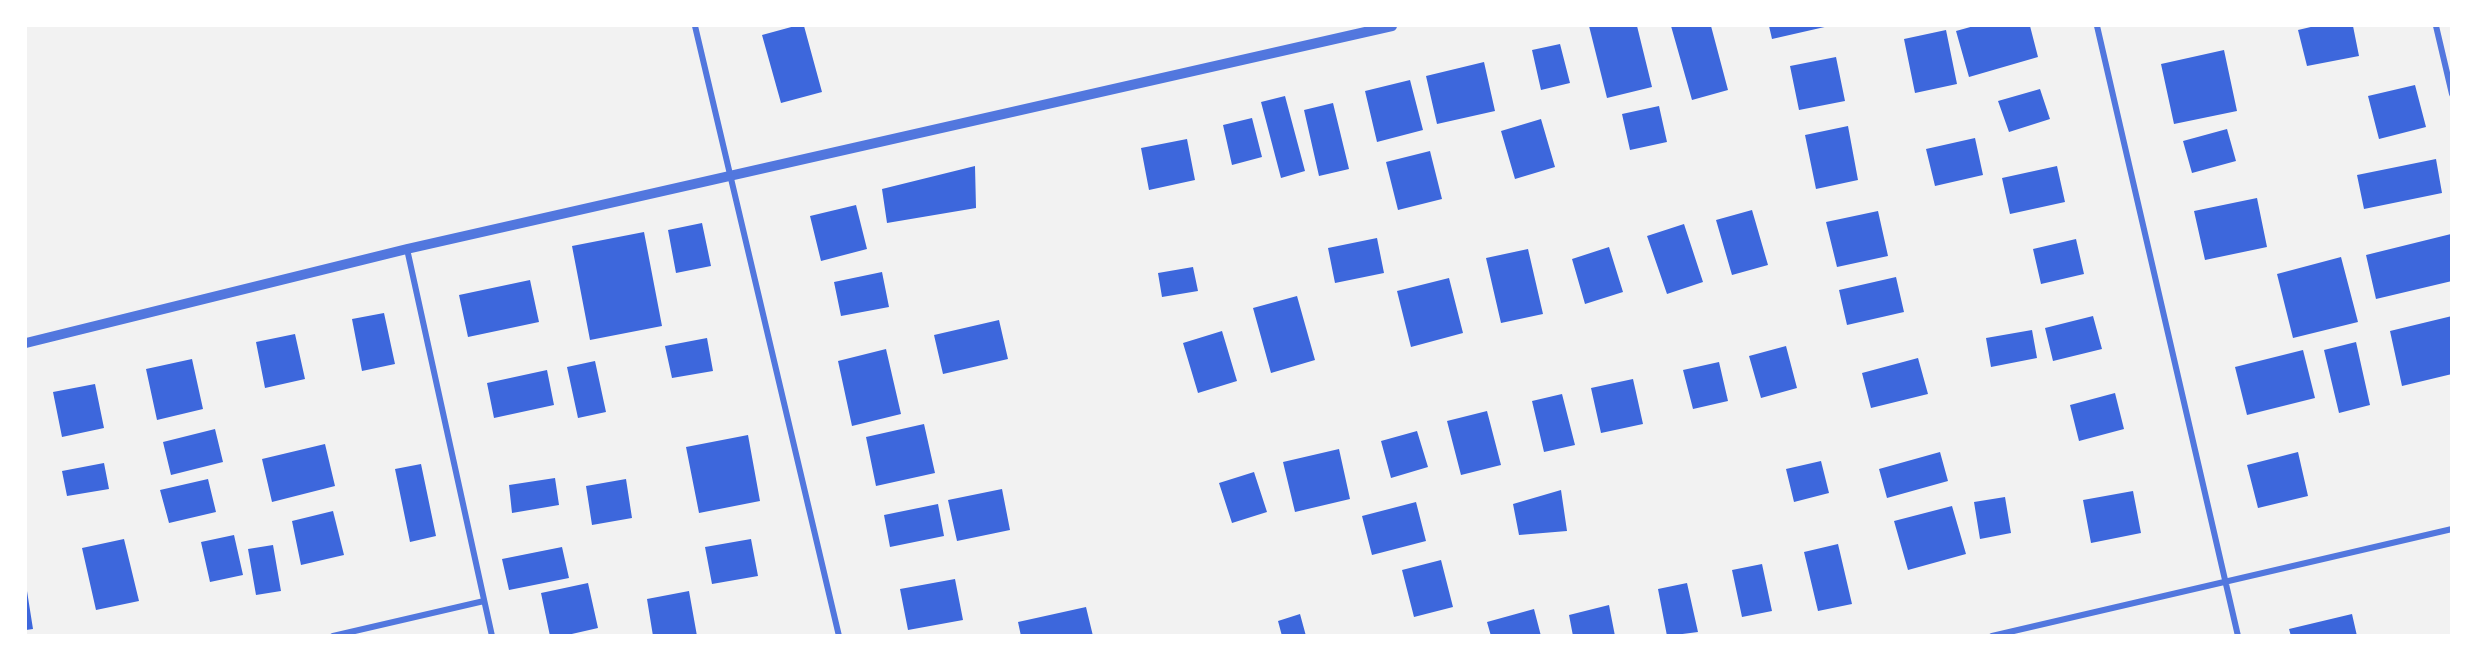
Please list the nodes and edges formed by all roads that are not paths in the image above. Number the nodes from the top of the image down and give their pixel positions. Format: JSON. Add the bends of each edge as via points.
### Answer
{"nodes":[{"id":1,"x":695,"y":26,"type":"edge"},
{"id":2,"x":1392,"y":26,"type":"edge"},
{"id":3,"x":2097,"y":26,"type":"edge"},
{"id":4,"x":2436,"y":26,"type":"edge"},
{"id":5,"x":2451,"y":94,"type":"edge"},
{"id":6,"x":731,"y":176,"type":"junction"},
{"id":7,"x":407,"y":249,"type":"junction"},
{"id":8,"x":26,"y":343,"type":"edge"},
{"id":9,"x":2451,"y":529,"type":"edge"},
{"id":10,"x":2225,"y":580,"type":"junction"},
{"id":11,"x":484,"y":601,"type":"junction"},
{"id":12,"x":333,"y":636,"type":"edge"},
{"id":13,"x":492,"y":636,"type":"edge"},
{"id":14,"x":839,"y":636,"type":"edge"},
{"id":15,"x":1992,"y":636,"type":"edge"},
{"id":16,"x":2238,"y":636,"type":"edge"}],
"edges":[{"from":1,"to":6,"type":"street"},
{"from":2,"to":6,"type":"street"},
{"from":3,"to":10,"type":"street"},
{"from":4,"to":5,"type":"street"},
{"from":6,"to":7,"type":"street"},
{"from":6,"to":14,"type":"street"},
{"from":7,"to":8,"type":"street"},
{"from":7,"to":11,"type":"street"},
{"from":9,"to":10,"type":"street"},
{"from":10,"to":15,"type":"street"},
{"from":10,"to":16,"type":"street"},
{"from":11,"to":12,"type":"street"},
{"from":11,"to":13,"type":"street"}]}
